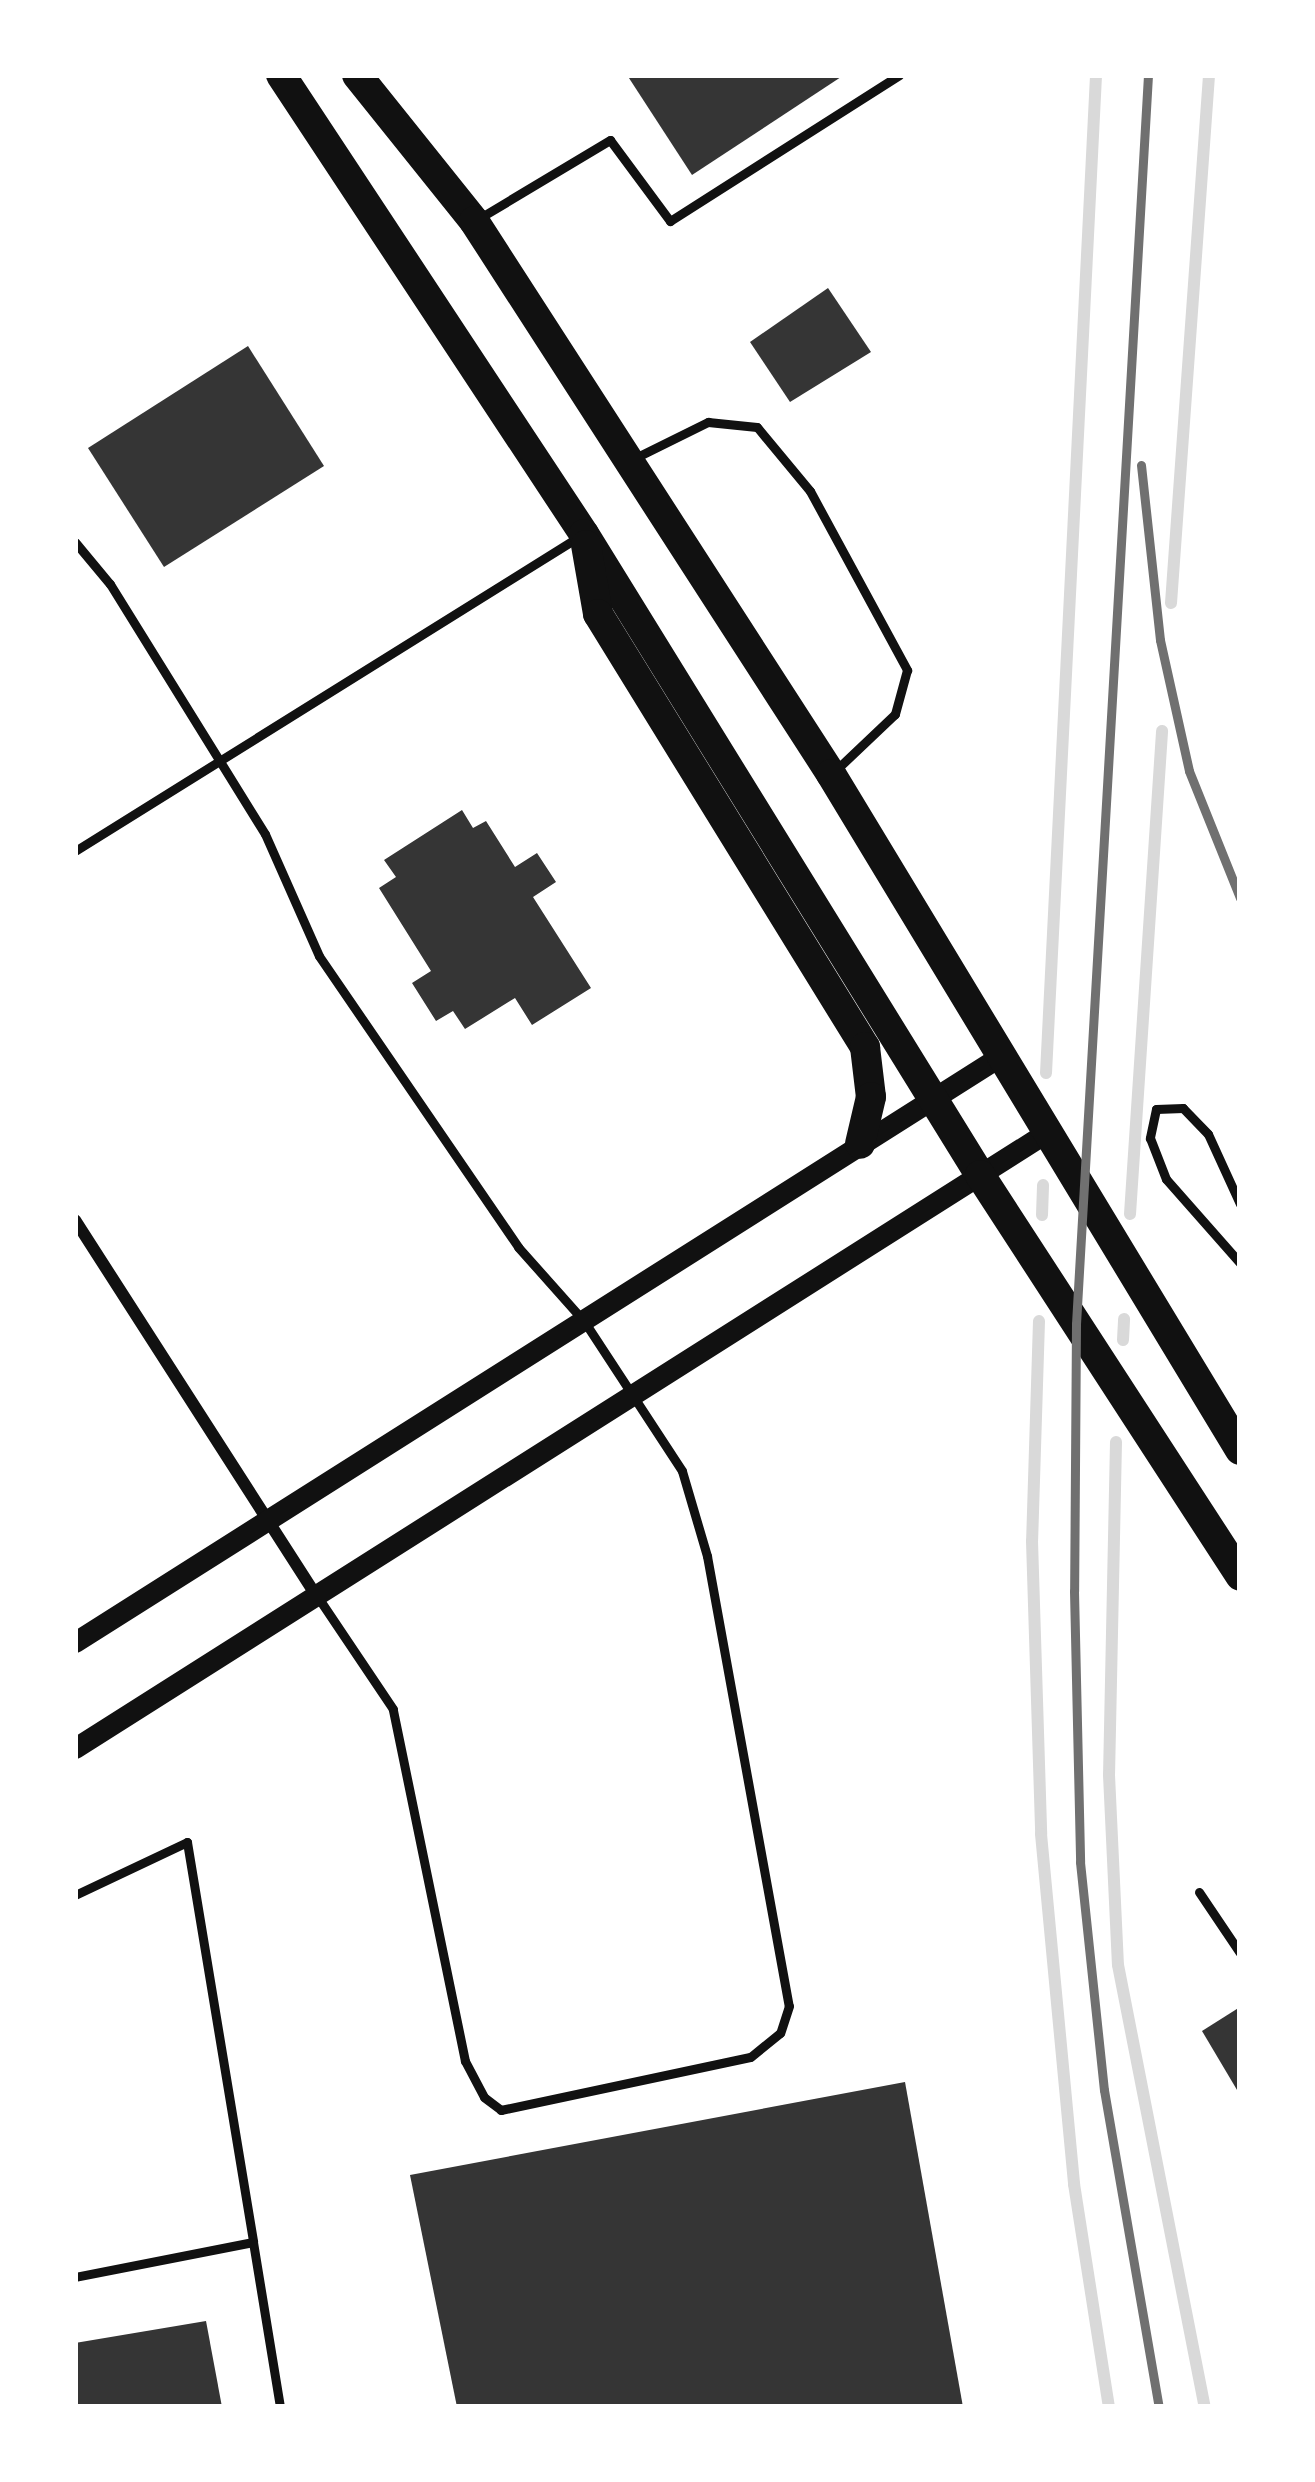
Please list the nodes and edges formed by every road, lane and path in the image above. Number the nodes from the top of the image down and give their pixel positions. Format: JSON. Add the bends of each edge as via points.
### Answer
{"nodes":[{"id":1,"x":281,"y":75,"type":"edge"},
{"id":2,"x":357,"y":75,"type":"edge"},
{"id":3,"x":899,"y":75,"type":"edge"},
{"id":4,"x":474,"y":221,"type":"junction"},
{"id":5,"x":629,"y":461,"type":"junction"},
{"id":6,"x":584,"y":534,"type":"junction"},
{"id":7,"x":75,"y":542,"type":"edge"},
{"id":8,"x":220,"y":760,"type":"junction"},
{"id":9,"x":831,"y":774,"type":"junction"},
{"id":10,"x":75,"y":851,"type":"edge"},
{"id":11,"x":1001,"y":1055,"type":"junction"},
{"id":12,"x":933,"y":1099,"type":"junction"},
{"id":13,"x":1047,"y":1132,"type":"junction"},
{"id":14,"x":860,"y":1144,"type":"junction"},
{"id":15,"x":980,"y":1174,"type":"junction"},
{"id":16,"x":1240,"y":1204,"type":"edge"},
{"id":17,"x":75,"y":1220,"type":"edge"},
{"id":18,"x":1240,"y":1263,"type":"edge"},
{"id":19,"x":584,"y":1322,"type":"junction"},
{"id":20,"x":633,"y":1394,"type":"junction"},
{"id":21,"x":1240,"y":1450,"type":"edge"},
{"id":22,"x":267,"y":1521,"type":"junction"},
{"id":23,"x":1240,"y":1576,"type":"edge"},
{"id":24,"x":316,"y":1595,"type":"junction"},
{"id":25,"x":75,"y":1642,"type":"edge"},
{"id":26,"x":75,"y":1748,"type":"edge"},
{"id":27,"x":1199,"y":1892,"type":"dead end"},
{"id":28,"x":75,"y":1895,"type":"edge"},
{"id":29,"x":1240,"y":1953,"type":"edge"},
{"id":30,"x":253,"y":2242,"type":"junction"},
{"id":31,"x":75,"y":2277,"type":"edge"},
{"id":32,"x":280,"y":2407,"type":"edge"}],
"edges":[{"from":1,"to":6,"type":"main road"},
{"from":2,"to":4,"type":"main road"},
{"from":3,"to":4,"type":"lane","via":[[670,220],[610,140]]},
{"from":4,"to":5,"type":"main road"},
{"from":5,"to":9,"type":"main road"},
{"from":5,"to":9,"type":"lane","via":[[708,422],[757,427],[810,491],[907,670],[895,714]]},
{"from":6,"to":8,"type":"lane"},
{"from":6,"to":12,"type":"main road"},
{"from":6,"to":14,"type":"main road","via":[[598,614],[865,1047],[871,1097]]},
{"from":7,"to":8,"type":"lane"},
{"from":8,"to":10,"type":"lane"},
{"from":8,"to":19,"type":"lane","via":[[265,834],[319,956],[518,1247]]},
{"from":9,"to":11,"type":"main road"},
{"from":11,"to":12,"type":"street"},
{"from":11,"to":13,"type":"main road"},
{"from":12,"to":14,"type":"street"},
{"from":12,"to":15,"type":"main road"},
{"from":13,"to":15,"type":"street"},
{"from":13,"to":21,"type":"main road"},
{"from":14,"to":19,"type":"street"},
{"from":15,"to":20,"type":"street"},
{"from":15,"to":23,"type":"main road"},
{"from":16,"to":18,"type":"lane","via":[[1208,1134],[1183,1108],[1156,1109],[1150,1138],[1166,1179]]},
{"from":17,"to":22,"type":"street"},
{"from":19,"to":20,"type":"lane"},
{"from":19,"to":22,"type":"street"},
{"from":20,"to":24,"type":"street"},
{"from":20,"to":24,"type":"lane","via":[[682,1471],[707,1556],[785,1983],[789,2006],[780,2033],[750,2057],[501,2110],[484,2097],[465,2061],[392,1709]]},
{"from":22,"to":24,"type":"street"},
{"from":22,"to":25,"type":"street"},
{"from":24,"to":26,"type":"street"},
{"from":27,"to":29,"type":"lane"},
{"from":28,"to":30,"type":"lane","via":[[187,1842]]},
{"from":30,"to":31,"type":"lane"},
{"from":30,"to":32,"type":"lane"}]}
